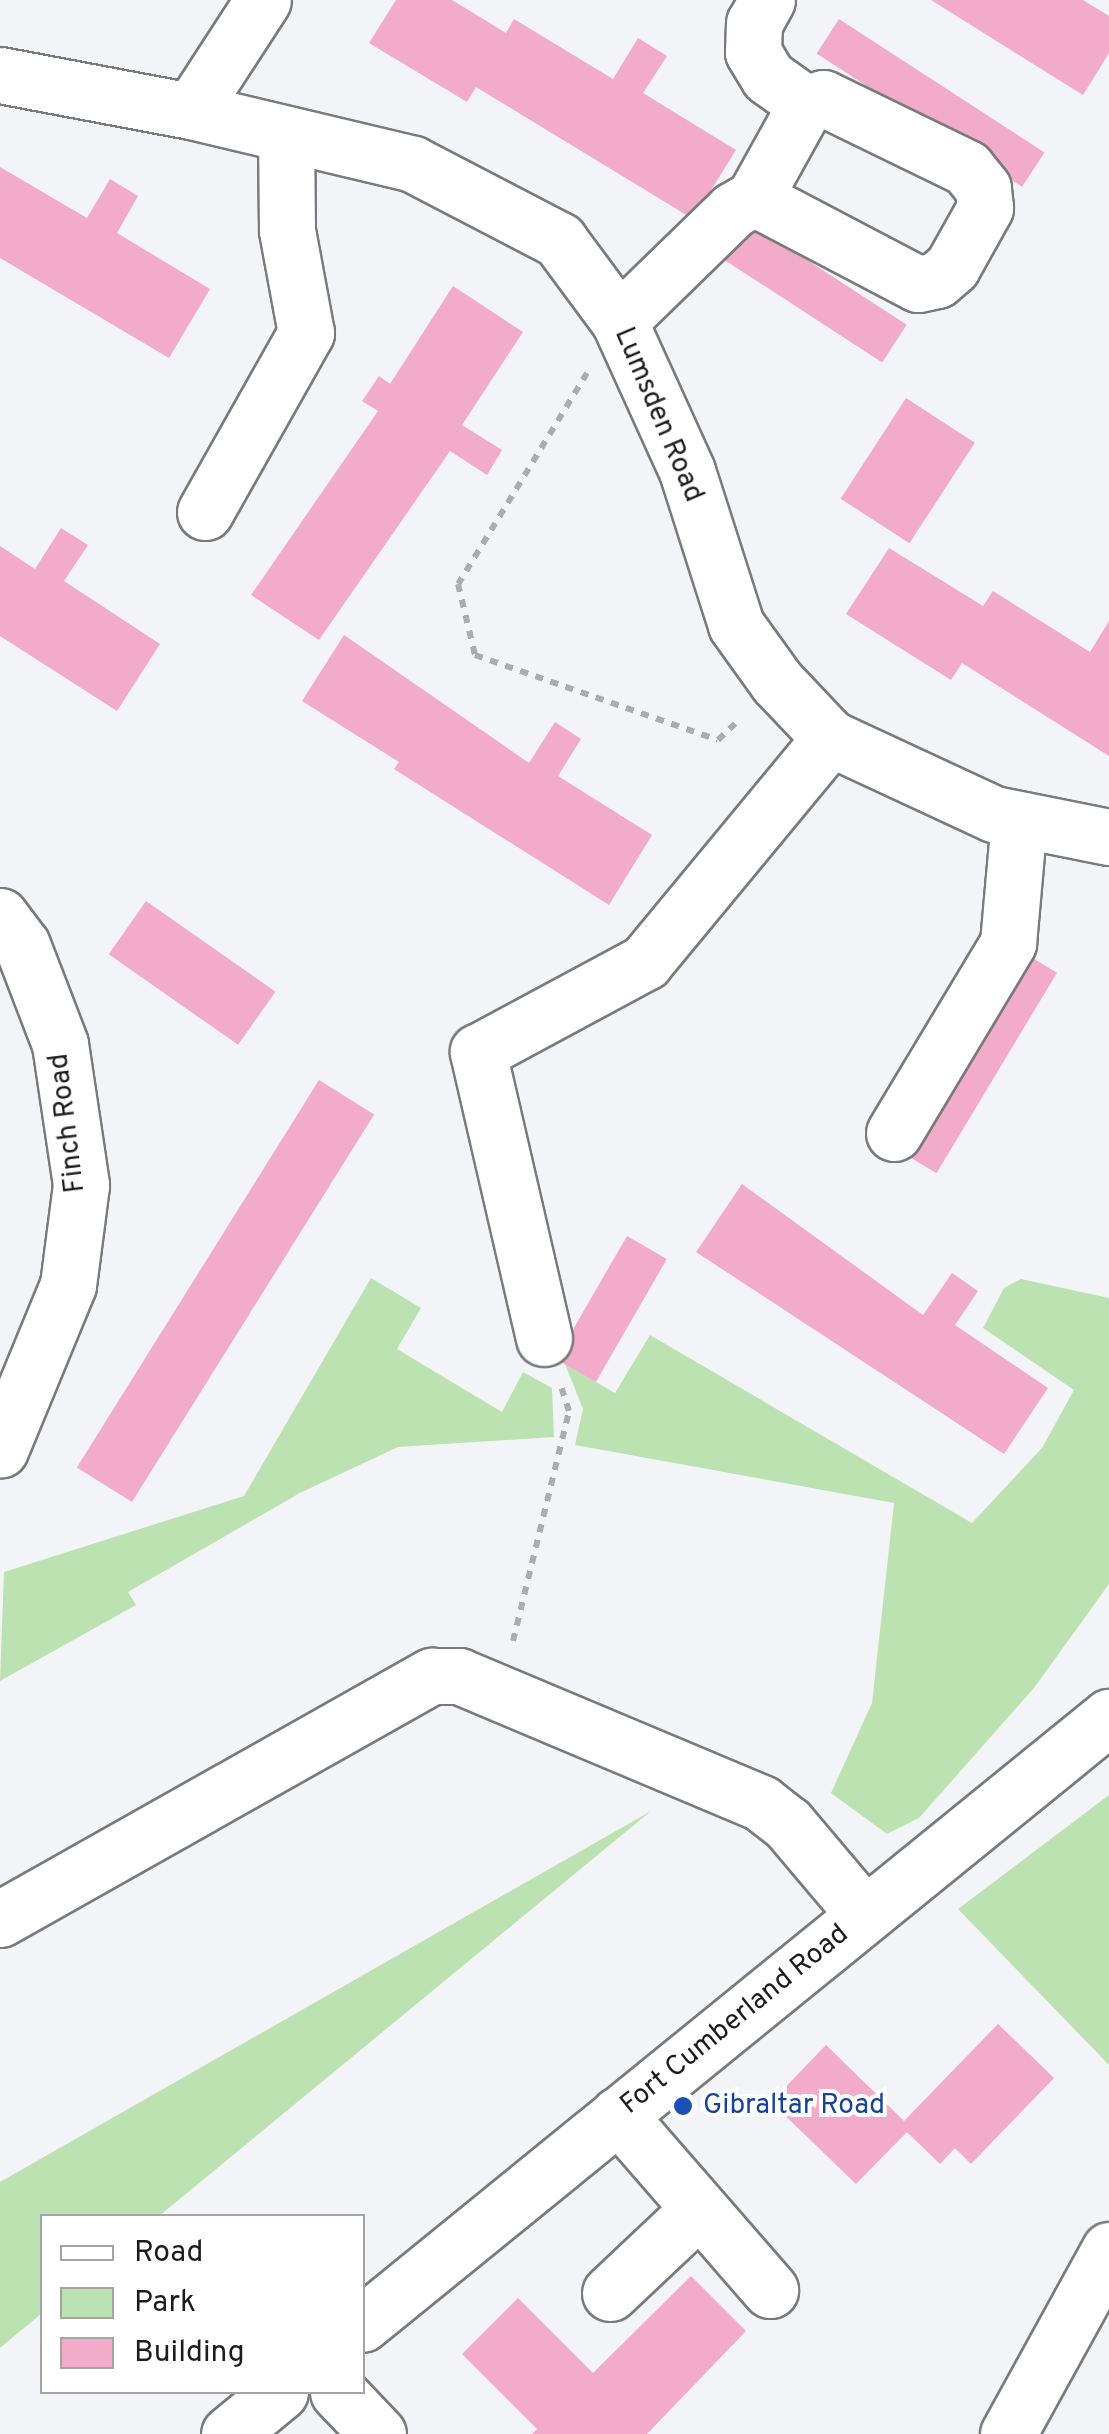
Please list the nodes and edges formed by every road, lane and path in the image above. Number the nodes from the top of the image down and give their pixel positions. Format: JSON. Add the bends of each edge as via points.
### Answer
{"nodes":[{"id":1,"x":263,"y":0,"type":"edge"},
{"id":2,"x":766,"y":0,"type":"edge"},
{"id":3,"x":0,"y":75,"type":"edge"},
{"id":4,"x":806,"y":104,"type":"junction"},
{"id":5,"x":191,"y":111,"type":"junction"},
{"id":6,"x":286,"y":134,"type":"junction"},
{"id":7,"x":754,"y":198,"type":"junction"},
{"id":8,"x":619,"y":321,"type":"junction"},
{"id":9,"x":205,"y":512,"type":"dead end"},
{"id":10,"x":778,"y":682,"type":"junction"},
{"id":11,"x":830,"y":738,"type":"junction"},
{"id":12,"x":1019,"y":818,"type":"junction"},
{"id":13,"x":1109,"y":838,"type":"edge"},
{"id":14,"x":0,"y":916,"type":"edge"},
{"id":15,"x":894,"y":1133,"type":"dead end"},
{"id":16,"x":544,"y":1338,"type":"joint"},
{"id":17,"x":0,"y":1450,"type":"edge"},
{"id":18,"x":500,"y":1691,"type":"junction"},
{"id":19,"x":1109,"y":1717,"type":"edge"},
{"id":20,"x":4,"y":1908,"type":"edge"},
{"id":21,"x":864,"y":1914,"type":"junction"},
{"id":22,"x":618,"y":2116,"type":"junction"},
{"id":23,"x":699,"y":2209,"type":"junction"},
{"id":24,"x":1109,"y":2250,"type":"edge"},
{"id":25,"x":770,"y":2290,"type":"dead end"},
{"id":26,"x":610,"y":2293,"type":"dead end"},
{"id":27,"x":365,"y":2322,"type":"edge"},
{"id":28,"x":278,"y":2394,"type":"edge"},
{"id":29,"x":340,"y":2394,"type":"edge"},
{"id":30,"x":228,"y":2434,"type":"edge"},
{"id":31,"x":378,"y":2434,"type":"edge"},
{"id":32,"x":1008,"y":2434,"type":"edge"}],
"edges":[{"from":1,"to":5,"type":"street"},
{"from":2,"to":4,"type":"street","via":[[754,22],[753,52],[768,77]]},
{"from":3,"to":5,"type":"street","name":"Lumsden Road"},
{"from":4,"to":7,"type":"street"},
{"from":4,"to":7,"type":"street","via":[[823,98],[836,103],[967,168],[984,188],[985,208],[952,267],[938,280],[918,284]]},
{"from":5,"to":6,"type":"street","name":"Lumsden Road"},
{"from":6,"to":8,"type":"street","name":"Lumsden Road","via":[[413,164],[559,240]]},
{"from":6,"to":9,"type":"street","via":[[287,230],[306,332]]},
{"from":7,"to":8,"type":"street","via":[[732,210]]},
{"from":8,"to":10,"type":"street","name":"Lumsden Road","via":[[687,471],[736,624]]},
{"from":8,"to":10,"type":"path","via":[[458,584],[475,655],[718,740]]},
{"from":10,"to":11,"type":"street","name":"Lumsden Road"},
{"from":11,"to":12,"type":"street","name":"Lumsden Road","via":[[994,814]]},
{"from":11,"to":16,"type":"street","via":[[646,962],[478,1052]]},
{"from":12,"to":13,"type":"street","name":"Lumsden Road"},
{"from":12,"to":15,"type":"street","via":[[1008,943]]},
{"from":14,"to":17,"type":"street","name":"Finch Road","via":[[22,945],[60,1044],[80,1185],[68,1285]]},
{"from":16,"to":18,"type":"path","via":[[569,1412]]},
{"from":18,"to":20,"type":"street","via":[[459,1676],[432,1676]]},
{"from":18,"to":21,"type":"street","via":[[761,1804],[788,1824]]},
{"from":19,"to":21,"type":"street","name":"Fort Cumberland Road"},
{"from":21,"to":22,"type":"street","name":"Fort Cumberland Road"},
{"from":22,"to":23,"type":"street"},
{"from":22,"to":27,"type":"street","name":"Fort Cumberland Road"},
{"from":23,"to":25,"type":"street"},
{"from":23,"to":26,"type":"street"},
{"from":24,"to":32,"type":"street"},
{"from":28,"to":30,"type":"street"},
{"from":29,"to":31,"type":"street"}]}
